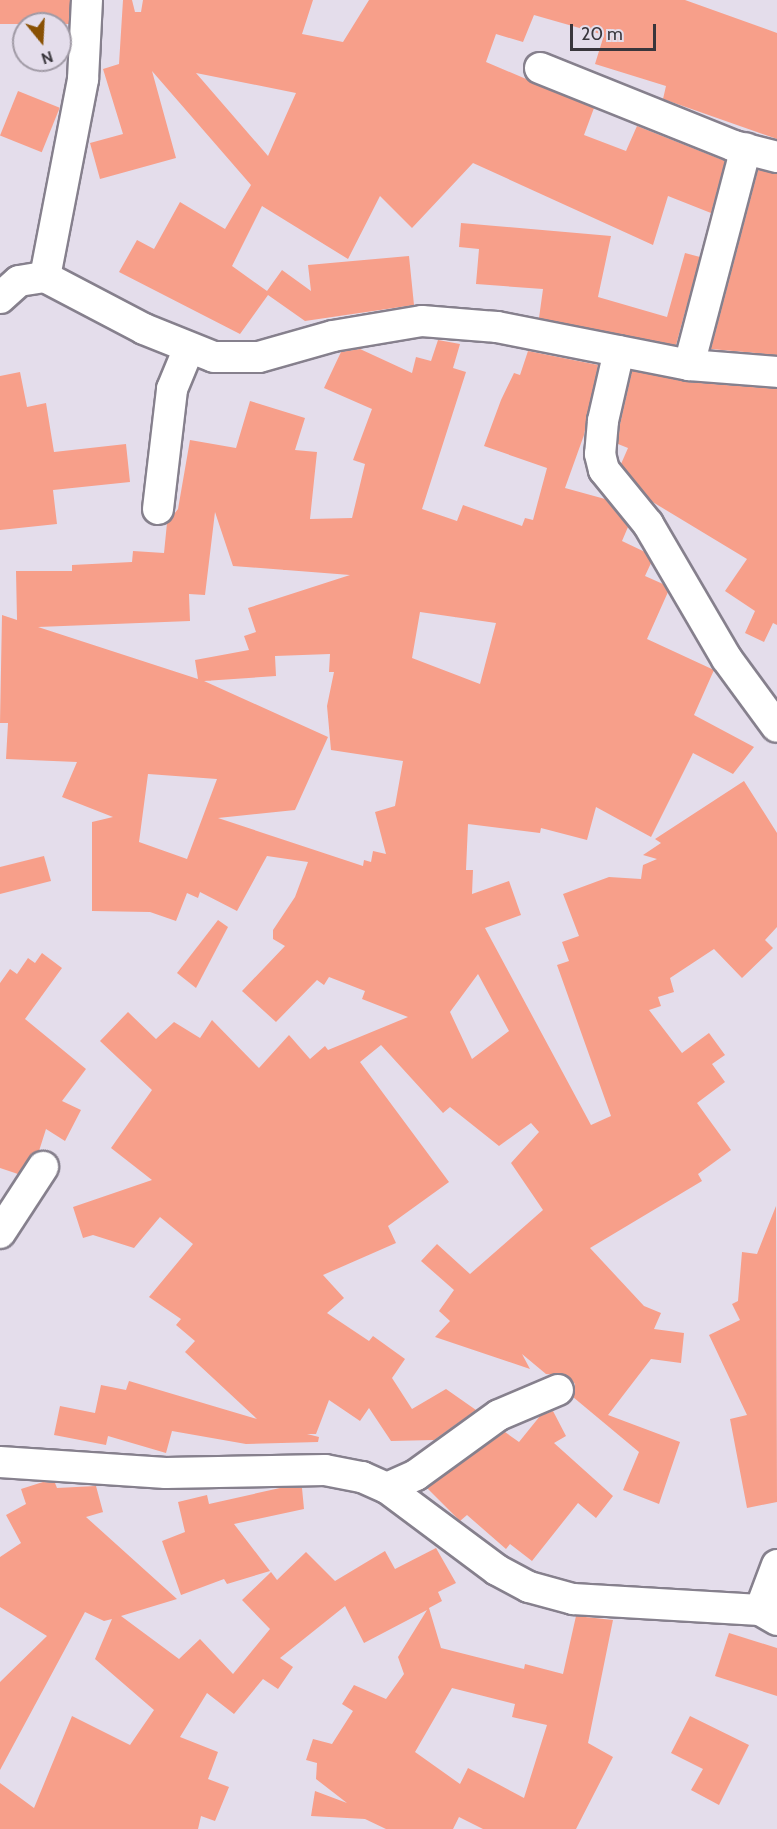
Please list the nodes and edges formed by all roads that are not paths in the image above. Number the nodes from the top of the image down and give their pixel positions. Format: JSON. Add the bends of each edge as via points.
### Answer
{"nodes":[{"id":1,"x":87,"y":0,"type":"edge"},
{"id":2,"x":540,"y":68,"type":"dead end"},
{"id":3,"x":746,"y":148,"type":"junction"},
{"id":4,"x":777,"y":157,"type":"edge"},
{"id":5,"x":45,"y":277,"type":"junction"},
{"id":6,"x":0,"y":298,"type":"edge"},
{"id":7,"x":189,"y":348,"type":"junction"},
{"id":8,"x":619,"y":351,"type":"junction"},
{"id":9,"x":689,"y":365,"type":"junction"},
{"id":10,"x":777,"y":372,"type":"edge"},
{"id":11,"x":158,"y":509,"type":"dead end"},
{"id":12,"x":777,"y":727,"type":"edge"},
{"id":13,"x":43,"y":1167,"type":"dead end"},
{"id":14,"x":0,"y":1233,"type":"edge"},
{"id":15,"x":558,"y":1390,"type":"dead end"},
{"id":16,"x":0,"y":1462,"type":"edge"},
{"id":17,"x":387,"y":1488,"type":"junction"},
{"id":18,"x":777,"y":1565,"type":"edge"},
{"id":19,"x":769,"y":1615,"type":"edge"}],
"edges":[{"from":1,"to":5,"type":"street","via":[[83,79]]},
{"from":2,"to":3,"type":"street"},
{"from":3,"to":4,"type":"street"},
{"from":3,"to":9,"type":"street"},
{"from":5,"to":6,"type":"street","via":[[19,281]]},
{"from":5,"to":7,"type":"street"},
{"from":7,"to":8,"type":"street","via":[[214,357],[259,357],[333,336],[422,321],[497,327]]},
{"from":7,"to":11,"type":"street","via":[[172,389]]},
{"from":8,"to":9,"type":"street"},
{"from":8,"to":12,"type":"street","via":[[603,421],[600,454],[604,470],[648,524],[727,660]]},
{"from":9,"to":10,"type":"street"},
{"from":13,"to":14,"type":"street"},
{"from":15,"to":17,"type":"street","via":[[499,1415],[416,1475]]},
{"from":16,"to":17,"type":"street","via":[[166,1473],[325,1470],[362,1477]]},
{"from":17,"to":19,"type":"street","via":[[497,1570],[530,1587],[573,1599]]},
{"from":18,"to":19,"type":"street"}]}
